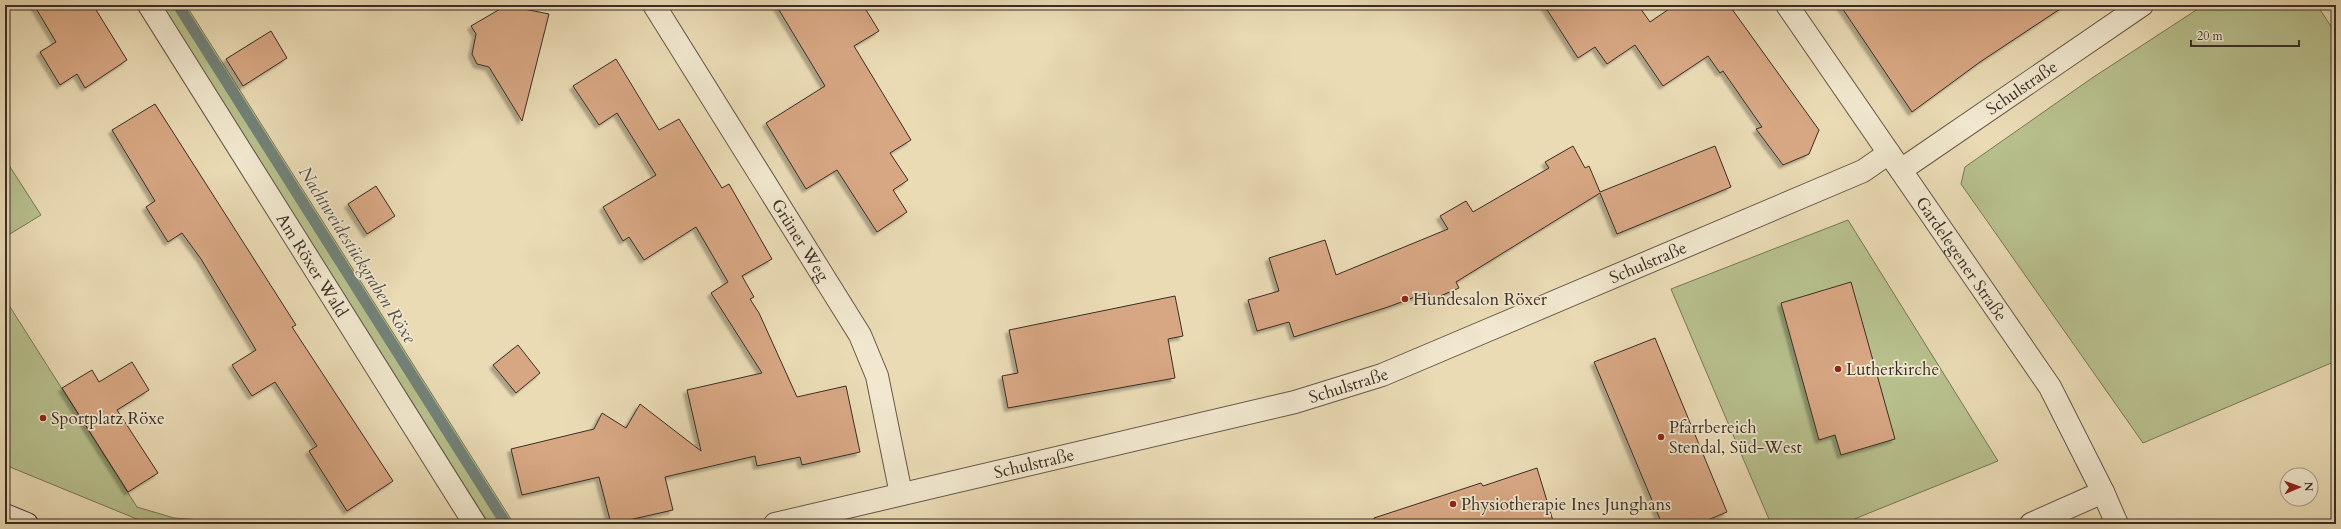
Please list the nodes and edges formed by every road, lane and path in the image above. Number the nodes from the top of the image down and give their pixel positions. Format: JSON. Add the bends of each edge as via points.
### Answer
{"nodes":[{"id":1,"x":149,"y":5,"type":"edge"},
{"id":2,"x":654,"y":5,"type":"edge"},
{"id":3,"x":1787,"y":5,"type":"edge"},
{"id":4,"x":2142,"y":5,"type":"edge"},
{"id":5,"x":1895,"y":162,"type":"junction"},
{"id":6,"x":2103,"y":492,"type":"junction"},
{"id":7,"x":901,"y":494,"type":"junction"},
{"id":8,"x":5,"y":515,"type":"edge"},
{"id":9,"x":27,"y":524,"type":"edge"},
{"id":10,"x":475,"y":524,"type":"edge"},
{"id":11,"x":775,"y":524,"type":"edge"},
{"id":12,"x":2031,"y":524,"type":"edge"},
{"id":13,"x":2117,"y":524,"type":"edge"}],
"edges":[{"from":1,"to":10,"type":"street","name":"Am Röxer Wald"},
{"from":2,"to":7,"type":"street","name":"Grüner Weg","via":[[860,335],[877,376]]},
{"from":3,"to":5,"type":"street","name":"Gardelegener Straße"},
{"from":4,"to":5,"type":"street","name":"Schulstraße"},
{"from":5,"to":6,"type":"street","name":"Gardelegener Straße","via":[[2050,387]]},
{"from":5,"to":7,"type":"street","name":"Schulstraße","via":[[1863,171],[1382,375],[1295,402]]},
{"from":6,"to":12,"type":"street"},
{"from":6,"to":13,"type":"street","name":"Gardelegener Straße"},
{"from":7,"to":11,"type":"street","name":"Schulstraße"},
{"from":8,"to":9,"type":"street"}]}
